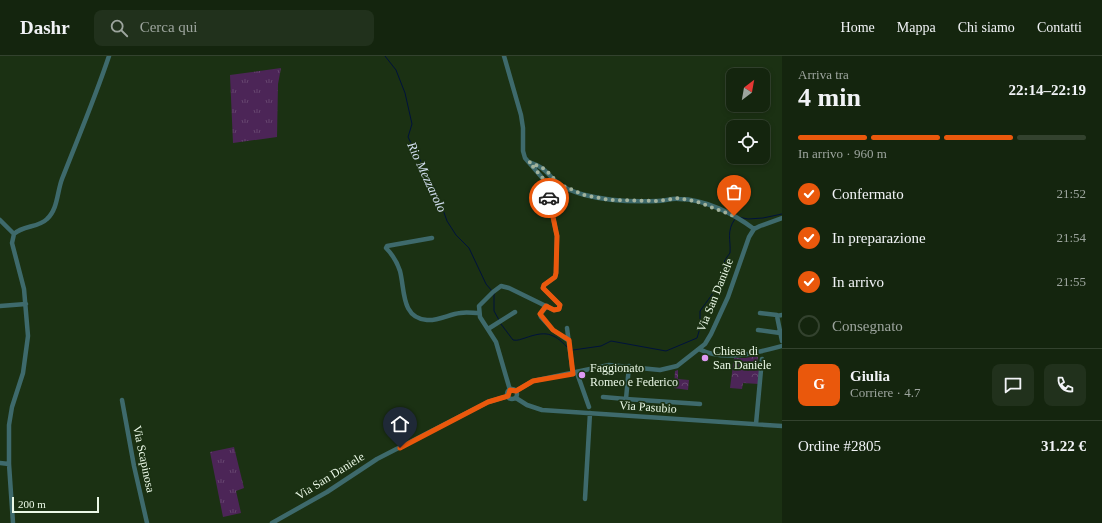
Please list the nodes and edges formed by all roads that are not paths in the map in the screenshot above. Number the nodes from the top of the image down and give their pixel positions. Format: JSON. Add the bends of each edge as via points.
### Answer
{"nodes":[{"id":1,"x":109,"y":56,"type":"edge"},
{"id":2,"x":504,"y":56,"type":"edge"},
{"id":3,"x":529,"y":162,"type":"junction"},
{"id":4,"x":782,"y":218,"type":"edge"},
{"id":5,"x":0,"y":221,"type":"edge"},
{"id":6,"x":754,"y":229,"type":"junction"},
{"id":7,"x":14,"y":234,"type":"junction"},
{"id":8,"x":432,"y":238,"type":"dead end"},
{"id":9,"x":26,"y":304,"type":"junction"},
{"id":10,"x":0,"y":306,"type":"edge"},
{"id":11,"x":546,"y":306,"type":"junction"},
{"id":12,"x":515,"y":312,"type":"dead end"},
{"id":13,"x":479,"y":313,"type":"junction"},
{"id":14,"x":760,"y":313,"type":"dead end"},
{"id":15,"x":780,"y":315,"type":"edge"},
{"id":16,"x":567,"y":328,"type":"dead end"},
{"id":17,"x":488,"y":329,"type":"junction"},
{"id":18,"x":758,"y":330,"type":"dead end"},
{"id":19,"x":780,"y":333,"type":"junction"},
{"id":20,"x":569,"y":340,"type":"junction"},
{"id":21,"x":782,"y":341,"type":"edge"},
{"id":22,"x":782,"y":346,"type":"edge"},
{"id":23,"x":699,"y":349,"type":"junction"},
{"id":24,"x":762,"y":359,"type":"dead end"},
{"id":25,"x":629,"y":366,"type":"junction"},
{"id":26,"x":575,"y":373,"type":"junction"},
{"id":27,"x":510,"y":390,"type":"junction"},
{"id":28,"x":516,"y":391,"type":"junction"},
{"id":29,"x":508,"y":396,"type":"junction"},
{"id":30,"x":603,"y":397,"type":"dead end"},
{"id":31,"x":516,"y":398,"type":"junction"},
{"id":32,"x":626,"y":399,"type":"junction"},
{"id":33,"x":122,"y":400,"type":"dead end"},
{"id":34,"x":700,"y":404,"type":"dead end"},
{"id":35,"x":590,"y":410,"type":"junction"},
{"id":36,"x":756,"y":424,"type":"junction"},
{"id":37,"x":782,"y":426,"type":"edge"},
{"id":38,"x":0,"y":463,"type":"edge"},
{"id":39,"x":9,"y":464,"type":"junction"},
{"id":40,"x":585,"y":500,"type":"dead end"},
{"id":41,"x":13,"y":523,"type":"edge"},
{"id":42,"x":147,"y":523,"type":"edge"},
{"id":43,"x":272,"y":523,"type":"edge"}],
"edges":[{"from":1,"to":7,"type":"street","via":[[50,216],[44,222]]},
{"from":2,"to":3,"type":"street","via":[[521,115],[523,151]]},
{"from":3,"to":6,"type":"street","via":[[545,169],[559,184],[584,195],[610,200],[658,201],[679,198],[721,210]]},
{"from":3,"to":11,"type":"street","via":[[545,181],[557,236],[555,277],[543,288],[560,305],[559,309],[554,310]]},
{"from":4,"to":6,"type":"street"},
{"from":5,"to":7,"type":"street"},
{"from":6,"to":23,"type":"street","name":"Via San Daniele","via":[[744,249],[720,317],[705,344]]},
{"from":7,"to":9,"type":"street","via":[[13,248]]},
{"from":8,"to":13,"type":"street","via":[[386,248],[391,252],[400,271],[405,305],[418,318],[428,320],[461,313]]},
{"from":9,"to":10,"type":"street"},
{"from":9,"to":39,"type":"street","via":[[27,349],[11,413]]},
{"from":11,"to":13,"type":"street","via":[[501,286],[479,306]]},
{"from":11,"to":20,"type":"street","via":[[540,314],[541,317],[553,330]]},
{"from":12,"to":17,"type":"street"},
{"from":13,"to":17,"type":"street"},
{"from":14,"to":15,"type":"street"},
{"from":15,"to":19,"type":"street"},
{"from":16,"to":20,"type":"street"},
{"from":17,"to":27,"type":"street","via":[[499,352]]},
{"from":18,"to":19,"type":"street"},
{"from":19,"to":21,"type":"street"},
{"from":20,"to":26,"type":"street"},
{"from":22,"to":23,"type":"street","via":[[740,356]]},
{"from":23,"to":25,"type":"street","name":"Via San Daniele","via":[[677,366],[668,369]]},
{"from":24,"to":36,"type":"street"},
{"from":25,"to":26,"type":"street","name":"Via San Daniele","via":[[609,365]]},
{"from":25,"to":32,"type":"street"},
{"from":26,"to":28,"type":"street","name":"Via San Daniele","via":[[533,381]]},
{"from":26,"to":35,"type":"street"},
{"from":27,"to":28,"type":"street"},
{"from":27,"to":29,"type":"street"},
{"from":28,"to":31,"type":"street"},
{"from":29,"to":31,"type":"street","name":"Via Pasubio","via":[[511,399]]},
{"from":29,"to":43,"type":"street","name":"Via San Daniele","via":[[488,402],[377,459],[327,492]]},
{"from":30,"to":32,"type":"street"},
{"from":31,"to":35,"type":"street","name":"Via Pasubio","via":[[542,410]]},
{"from":32,"to":34,"type":"street"},
{"from":33,"to":42,"type":"street","name":"Via Scapinosa"},
{"from":35,"to":36,"type":"street","name":"Via Pasubio"},
{"from":35,"to":40,"type":"street"},
{"from":36,"to":37,"type":"street","name":"Via Pasubio"},
{"from":38,"to":39,"type":"street"},
{"from":39,"to":41,"type":"street"}]}
